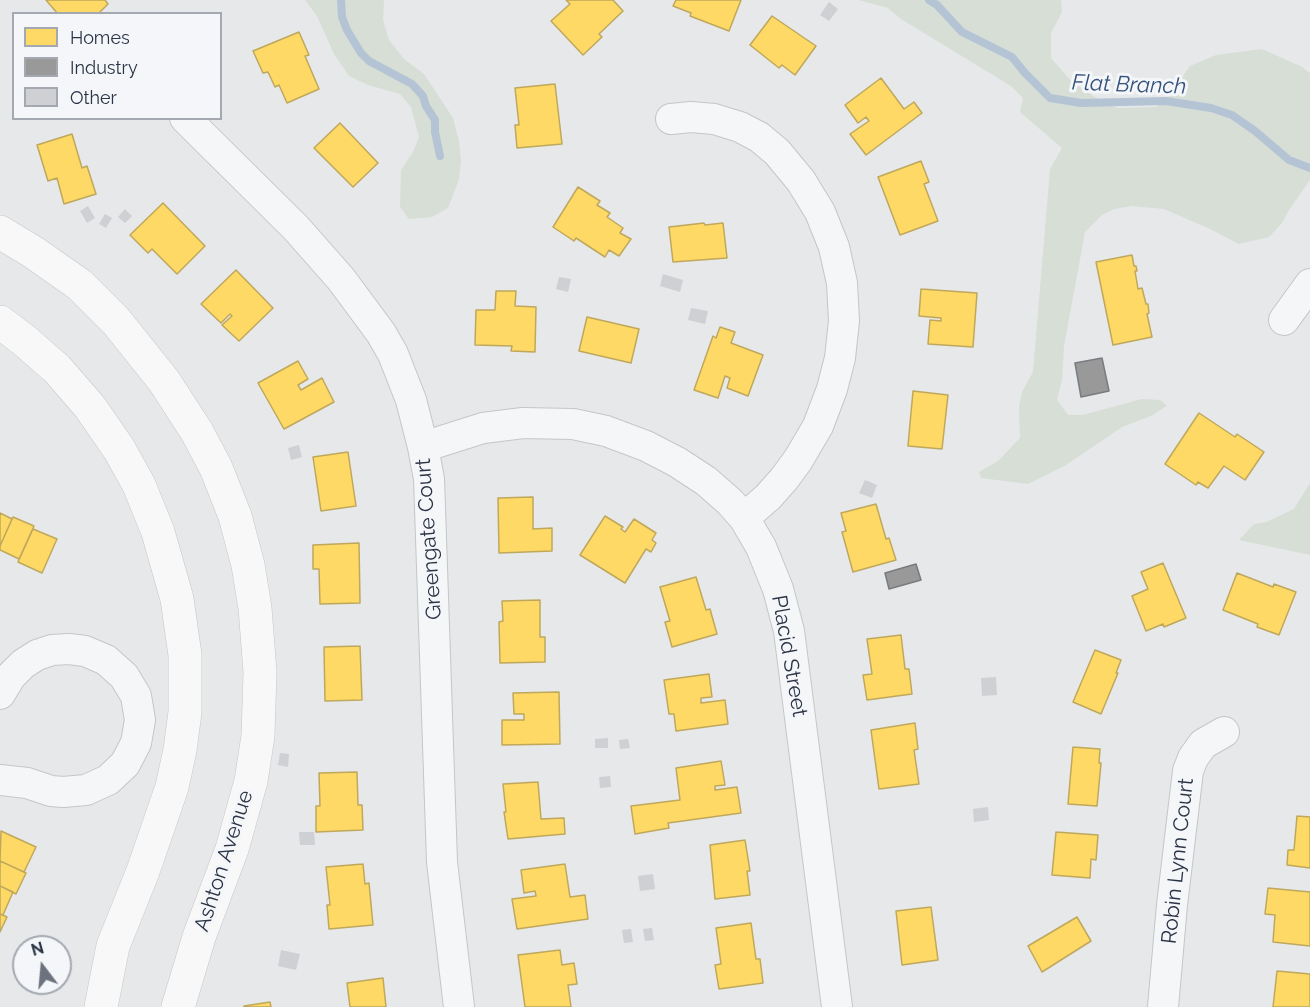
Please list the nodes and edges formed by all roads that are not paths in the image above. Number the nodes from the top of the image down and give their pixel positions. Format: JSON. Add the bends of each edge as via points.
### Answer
{"nodes":[{"id":1,"x":672,"y":119,"type":"dead end"},
{"id":2,"x":187,"y":120,"type":"edge"},
{"id":3,"x":0,"y":232,"type":"edge"},
{"id":4,"x":1310,"y":284,"type":"edge"},
{"id":5,"x":1284,"y":320,"type":"dead end"},
{"id":6,"x":0,"y":322,"type":"edge"},
{"id":7,"x":423,"y":447,"type":"junction"},
{"id":8,"x":744,"y":518,"type":"junction"},
{"id":9,"x":0,"y":694,"type":"edge"},
{"id":10,"x":1224,"y":732,"type":"dead end"},
{"id":11,"x":0,"y":780,"type":"edge"},
{"id":12,"x":101,"y":1007,"type":"edge"},
{"id":13,"x":178,"y":1007,"type":"edge"},
{"id":14,"x":459,"y":1007,"type":"edge"},
{"id":15,"x":837,"y":1007,"type":"edge"},
{"id":16,"x":1163,"y":1007,"type":"edge"}],
"edges":[{"from":1,"to":8,"type":"street","via":[[714,118],[759,137],[777,152],[820,212],[834,247],[842,284],[840,358],[818,426],[784,479]]},
{"from":2,"to":7,"type":"street","name":"Greengate Court","via":[[296,228],[381,333],[411,400]]},
{"from":3,"to":13,"type":"street","name":"Ashton Avenue","via":[[80,285],[116,321],[164,381],[216,468],[235,516],[248,565],[260,672],[258,736],[251,782]]},
{"from":4,"to":5,"type":"street"},
{"from":6,"to":12,"type":"street","via":[[57,369],[119,449],[158,532],[177,598],[186,655],[185,712],[172,787],[113,946]]},
{"from":7,"to":8,"type":"street","name":"Placid Street","via":[[483,428],[523,423],[573,424],[606,431],[677,462],[706,481]]},
{"from":7,"to":14,"type":"street","name":"Greengate Court","via":[[429,479],[442,862]]},
{"from":8,"to":15,"type":"street","name":"Placid Street","via":[[778,589],[789,632]]},
{"from":9,"to":11,"type":"street","via":[[11,676],[37,655],[60,650],[85,651],[106,660],[124,676],[136,696],[140,720],[136,743],[125,764],[108,780],[86,790],[51,791]]},
{"from":10,"to":16,"type":"street","name":"Robin Lynn Court","via":[[1203,744],[1188,771]]}]}
